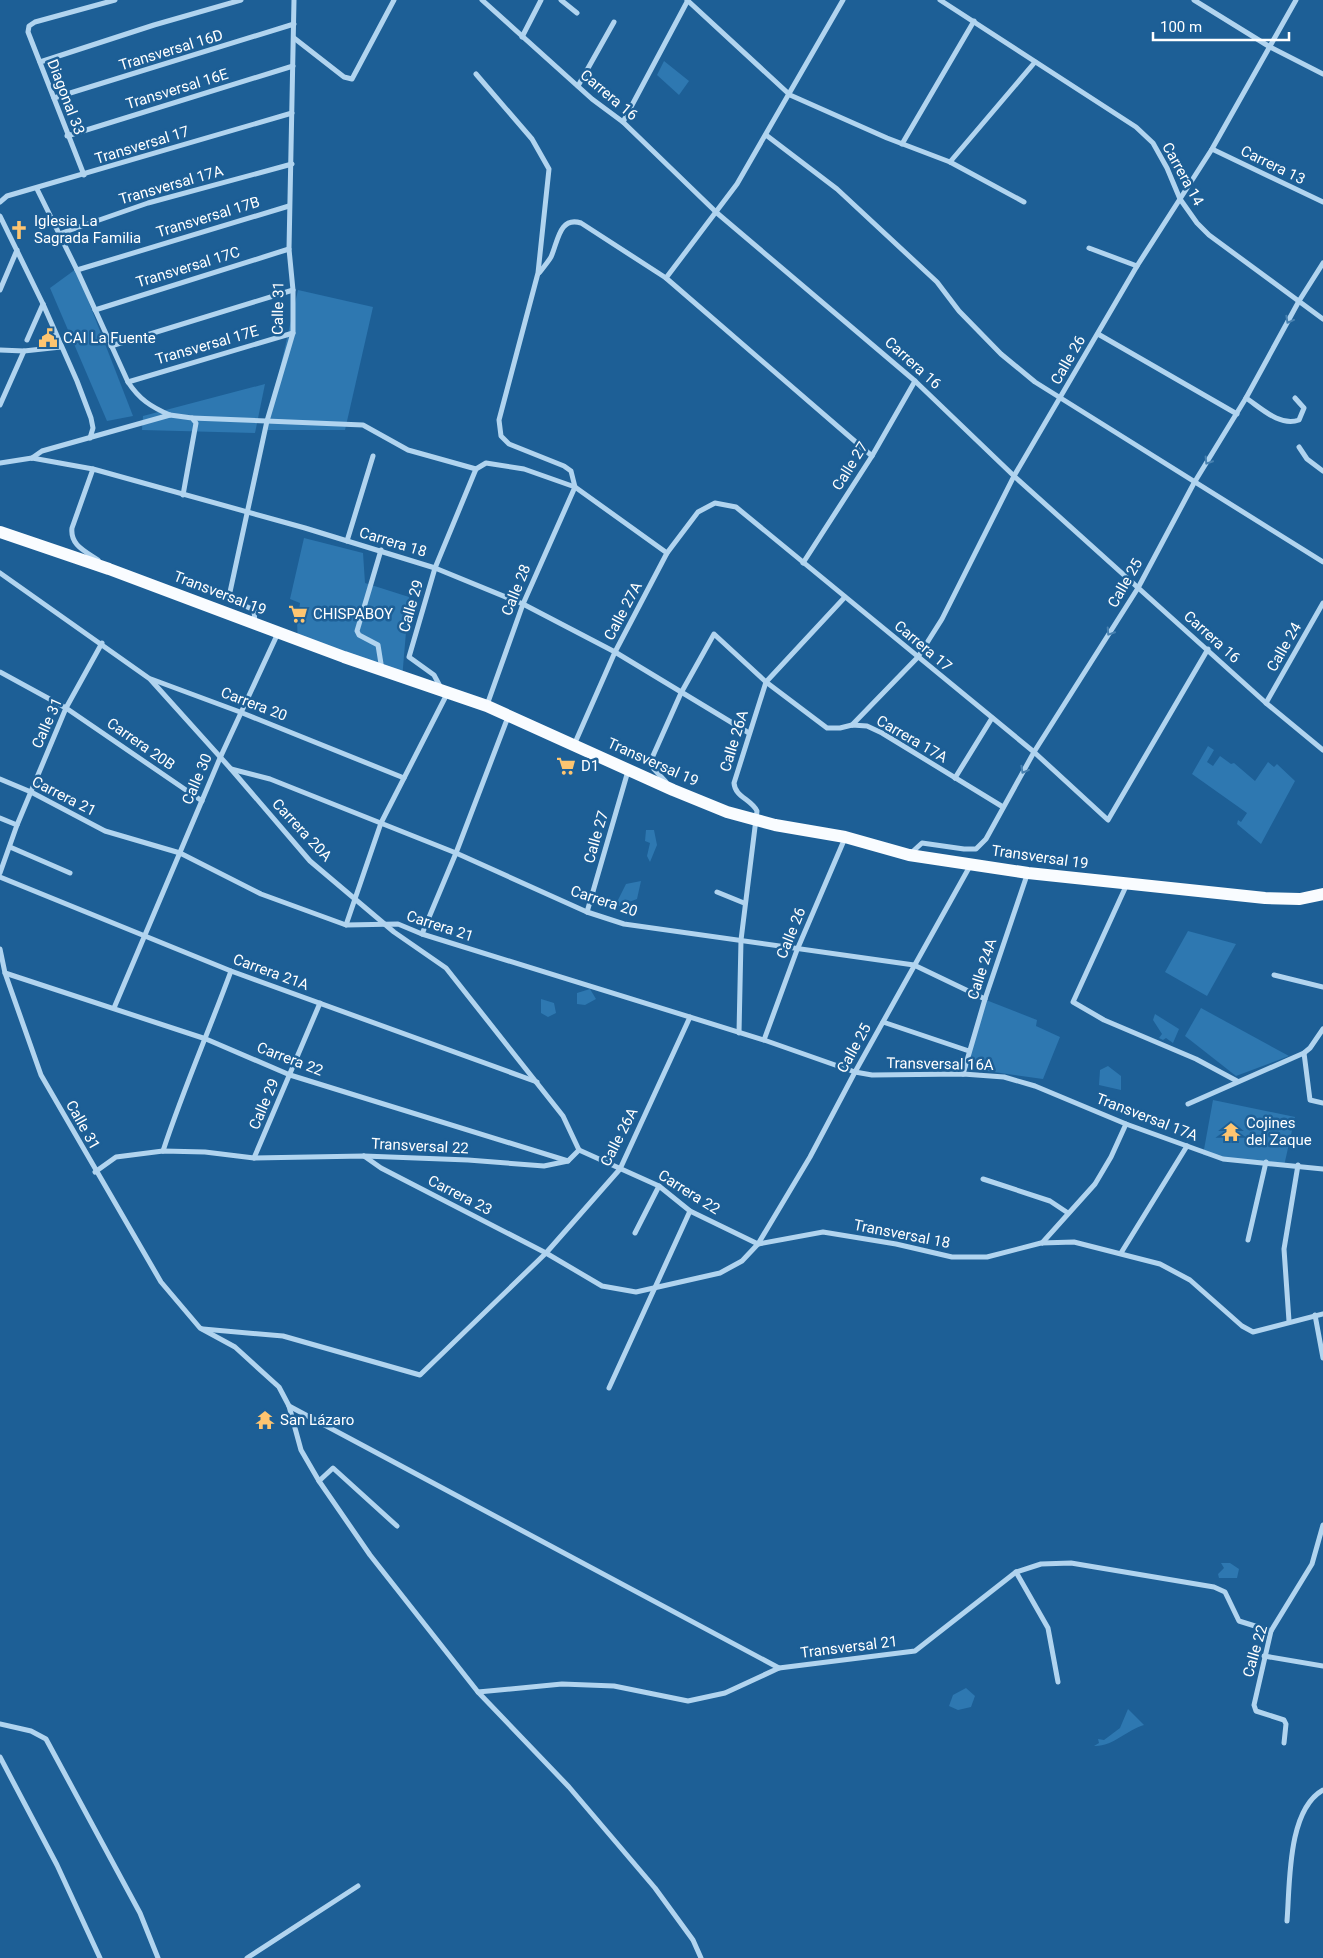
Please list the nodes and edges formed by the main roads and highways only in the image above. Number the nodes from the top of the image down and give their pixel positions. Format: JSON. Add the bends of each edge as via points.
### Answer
{"nodes":[{"id":1,"x":0,"y":532,"type":"edge"},
{"id":2,"x":1323,"y":894,"type":"edge"}],
"edges":[{"from":1,"to":2,"type":"main road","name":"Transversal 19","via":[[509,714],[673,790],[756,820],[845,837],[909,855],[1028,873],[1283,899]]}]}
